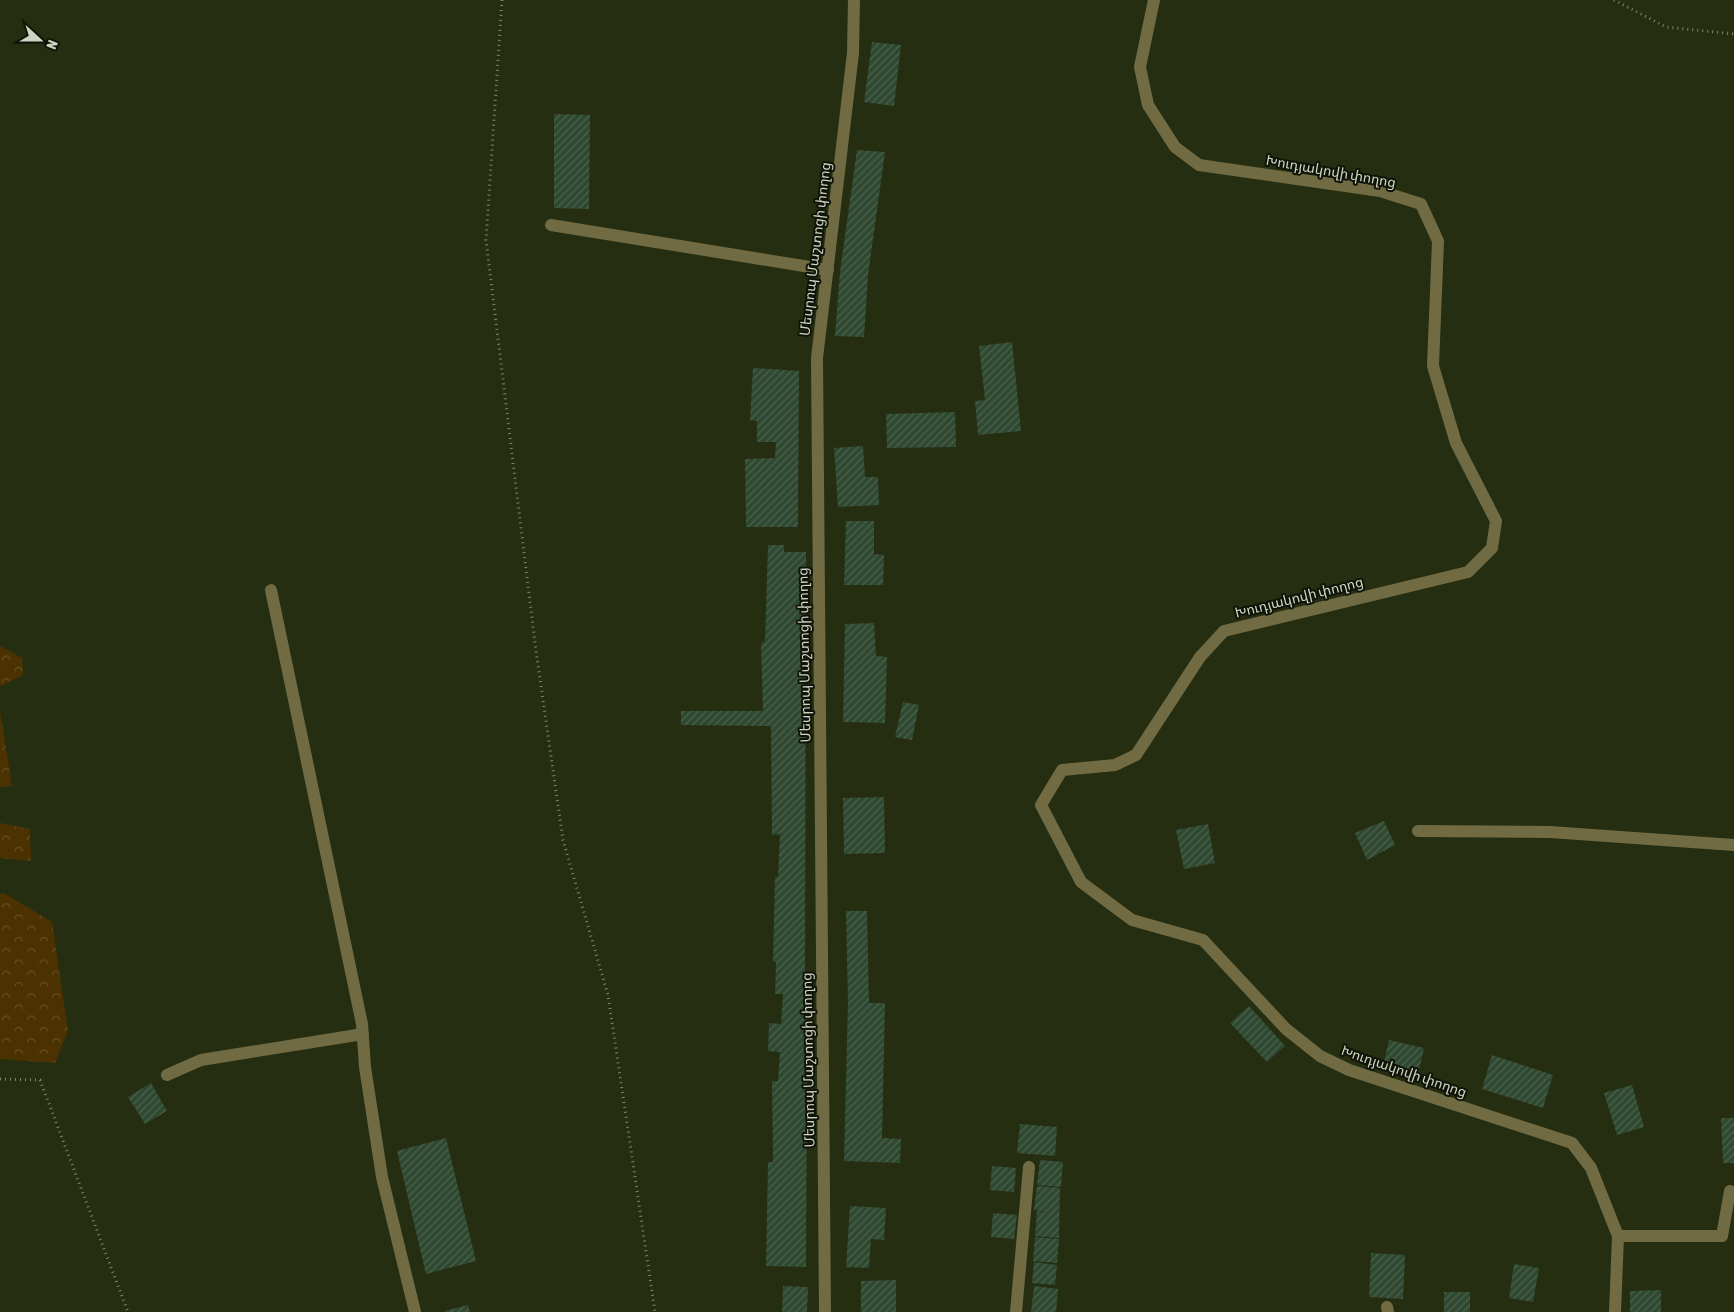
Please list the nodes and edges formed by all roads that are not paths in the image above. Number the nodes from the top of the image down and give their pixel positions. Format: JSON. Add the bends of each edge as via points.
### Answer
{"nodes":[{"id":1,"x":854,"y":0,"type":"edge"},
{"id":2,"x":1154,"y":0,"type":"edge"},
{"id":3,"x":551,"y":225,"type":"dead end"},
{"id":4,"x":828,"y":270,"type":"junction"},
{"id":5,"x":271,"y":590,"type":"dead end"},
{"id":6,"x":1418,"y":831,"type":"dead end"},
{"id":7,"x":1734,"y":846,"type":"edge"},
{"id":8,"x":362,"y":1034,"type":"junction"},
{"id":9,"x":167,"y":1075,"type":"dead end"},
{"id":10,"x":1029,"y":1167,"type":"dead end"},
{"id":11,"x":1730,"y":1191,"type":"dead end"},
{"id":12,"x":1618,"y":1236,"type":"junction"},
{"id":13,"x":415,"y":1312,"type":"edge"},
{"id":14,"x":825,"y":1312,"type":"edge"},
{"id":15,"x":1016,"y":1312,"type":"edge"},
{"id":16,"x":1614,"y":1312,"type":"edge"}],
"edges":[{"from":1,"to":4,"type":"street","name":"Մեսրոպ Մաշտոցի փողոց","via":[[854,53]]},
{"from":2,"to":12,"type":"street","name":"Խուդյակովի փողոց","via":[[1140,67],[1148,105],[1175,147],[1199,165],[1380,191],[1421,204],[1438,241],[1433,366],[1456,443],[1496,521],[1492,548],[1468,572],[1224,631],[1200,657],[1136,755],[1115,765],[1062,770],[1041,805],[1082,882],[1132,920],[1204,940],[1286,1029],[1320,1056],[1349,1070],[1572,1143],[1591,1168]]},
{"from":3,"to":4,"type":"street"},
{"from":4,"to":14,"type":"street","name":"Մեսրոպ Մաշտոցի փողոց","via":[[817,358]]},
{"from":5,"to":8,"type":"street"},
{"from":6,"to":7,"type":"street","via":[[1550,832]]},
{"from":8,"to":9,"type":"street","via":[[201,1060]]},
{"from":8,"to":13,"type":"street","via":[[382,1177]]},
{"from":10,"to":15,"type":"street"},
{"from":11,"to":12,"type":"street","via":[[1722,1236]]},
{"from":12,"to":16,"type":"street","name":"Խուդյակովի փողոց"}]}
